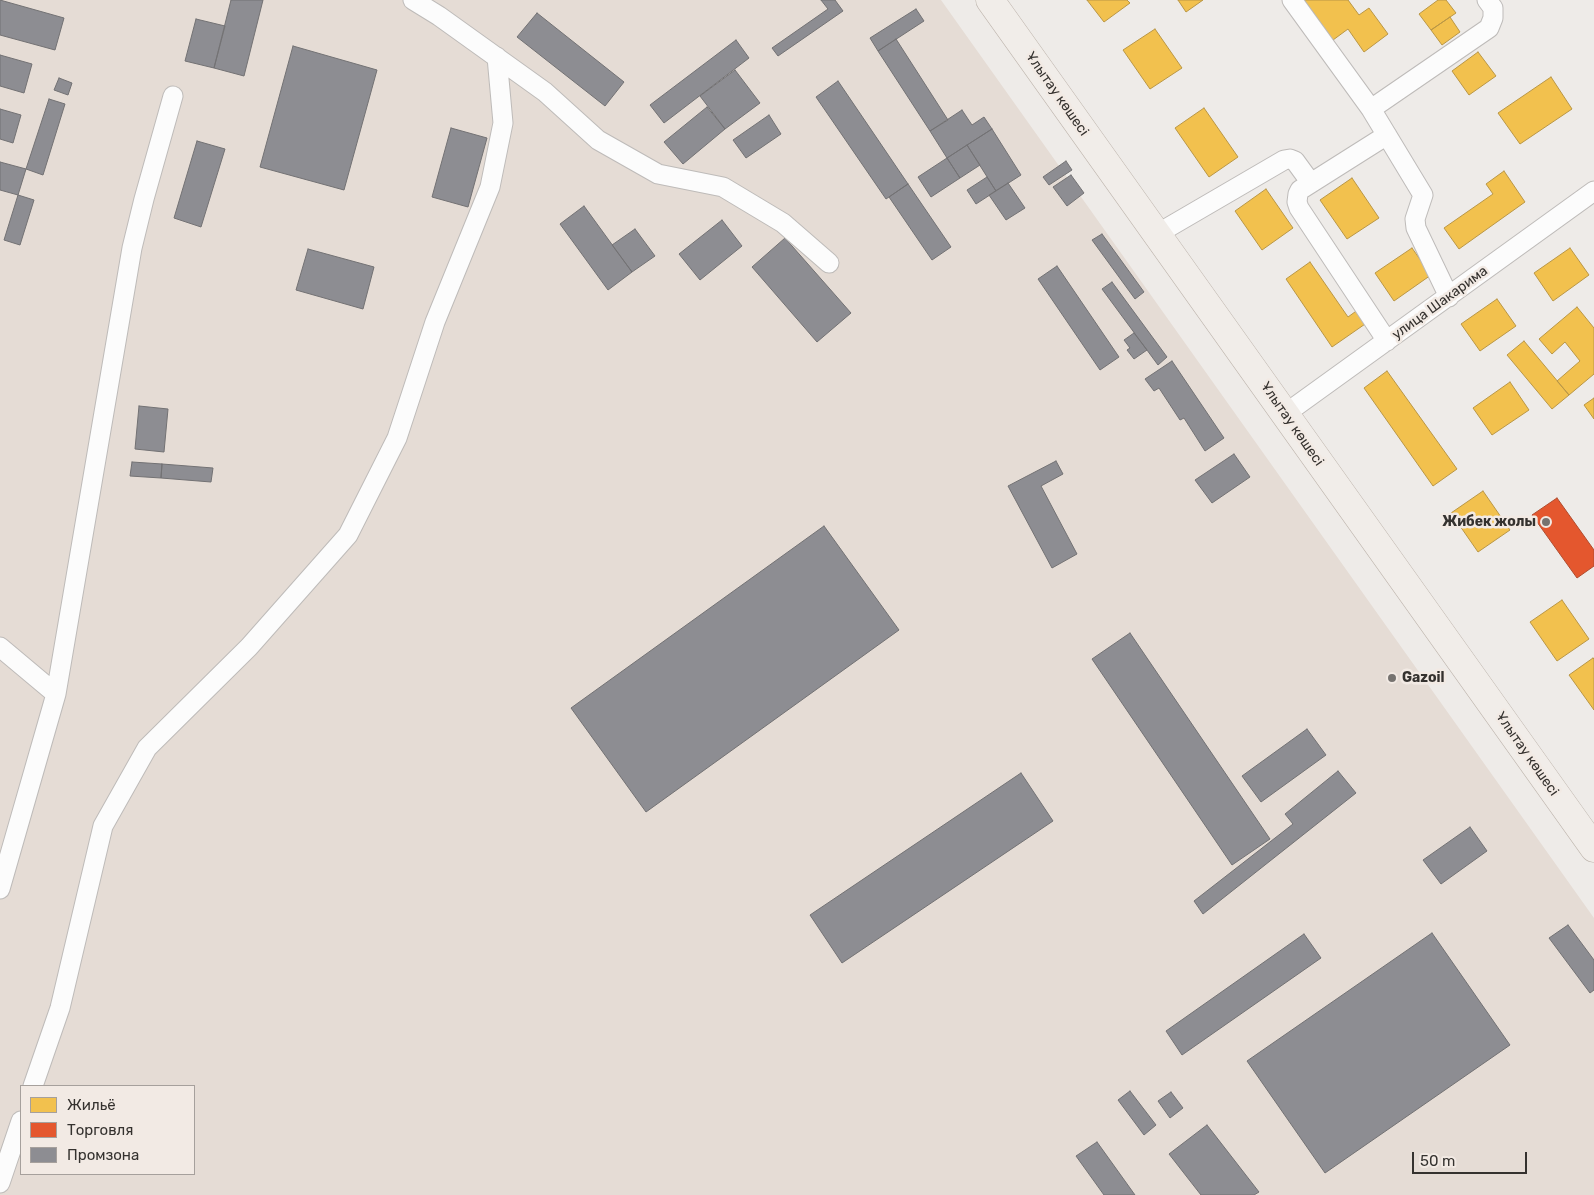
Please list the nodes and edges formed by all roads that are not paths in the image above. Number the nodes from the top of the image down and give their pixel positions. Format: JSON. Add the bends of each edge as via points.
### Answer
{"nodes":[{"id":1,"x":413,"y":0,"type":"edge"},
{"id":2,"x":990,"y":0,"type":"edge"},
{"id":3,"x":1292,"y":0,"type":"edge"},
{"id":4,"x":1487,"y":0,"type":"edge"},
{"id":5,"x":497,"y":57,"type":"junction"},
{"id":6,"x":173,"y":96,"type":"dead end"},
{"id":7,"x":1371,"y":109,"type":"junction"},
{"id":8,"x":1387,"y":135,"type":"junction"},
{"id":9,"x":1311,"y":183,"type":"junction"},
{"id":10,"x":1594,"y":191,"type":"edge"},
{"id":11,"x":1157,"y":234,"type":"junction"},
{"id":12,"x":829,"y":262,"type":"dead end"},
{"id":13,"x":1449,"y":297,"type":"junction"},
{"id":14,"x":1388,"y":341,"type":"junction"},
{"id":15,"x":1285,"y":414,"type":"junction"},
{"id":16,"x":0,"y":647,"type":"edge"},
{"id":17,"x":56,"y":694,"type":"junction"},
{"id":18,"x":1594,"y":848,"type":"edge"},
{"id":19,"x":0,"y":889,"type":"edge"},
{"id":20,"x":33,"y":1085,"type":"edge"},
{"id":21,"x":20,"y":1124,"type":"edge"},
{"id":22,"x":0,"y":1183,"type":"edge"}],
"edges":[{"from":1,"to":5,"type":"street"},
{"from":2,"to":11,"type":"main road","name":"Ұлытау көшесі"},
{"from":3,"to":7,"type":"street"},
{"from":4,"to":7,"type":"street","via":[[1493,8],[1489,28]]},
{"from":5,"to":12,"type":"street","via":[[545,92],[598,140],[658,174],[723,187],[782,223]]},
{"from":5,"to":20,"type":"street","via":[[503,123],[490,187],[435,322],[397,438],[348,535],[249,647],[147,748],[103,826],[60,1008]]},
{"from":6,"to":17,"type":"street","via":[[132,248]]},
{"from":7,"to":8,"type":"street"},
{"from":8,"to":9,"type":"street"},
{"from":8,"to":13,"type":"street","via":[[1423,195],[1416,228]]},
{"from":9,"to":11,"type":"street","via":[[1290,158]]},
{"from":9,"to":14,"type":"street","via":[[1298,194],[1299,208]]},
{"from":10,"to":13,"type":"street","name":"улица Шакарима"},
{"from":11,"to":15,"type":"main road","name":"Ұлытау көшесі"},
{"from":13,"to":14,"type":"street","name":"улица Шакарима"},
{"from":14,"to":15,"type":"street","name":"улица Шакарима"},
{"from":15,"to":18,"type":"main road","name":"Ұлытау көшесі"},
{"from":16,"to":17,"type":"street"},
{"from":17,"to":19,"type":"street"},
{"from":21,"to":22,"type":"street"}]}
